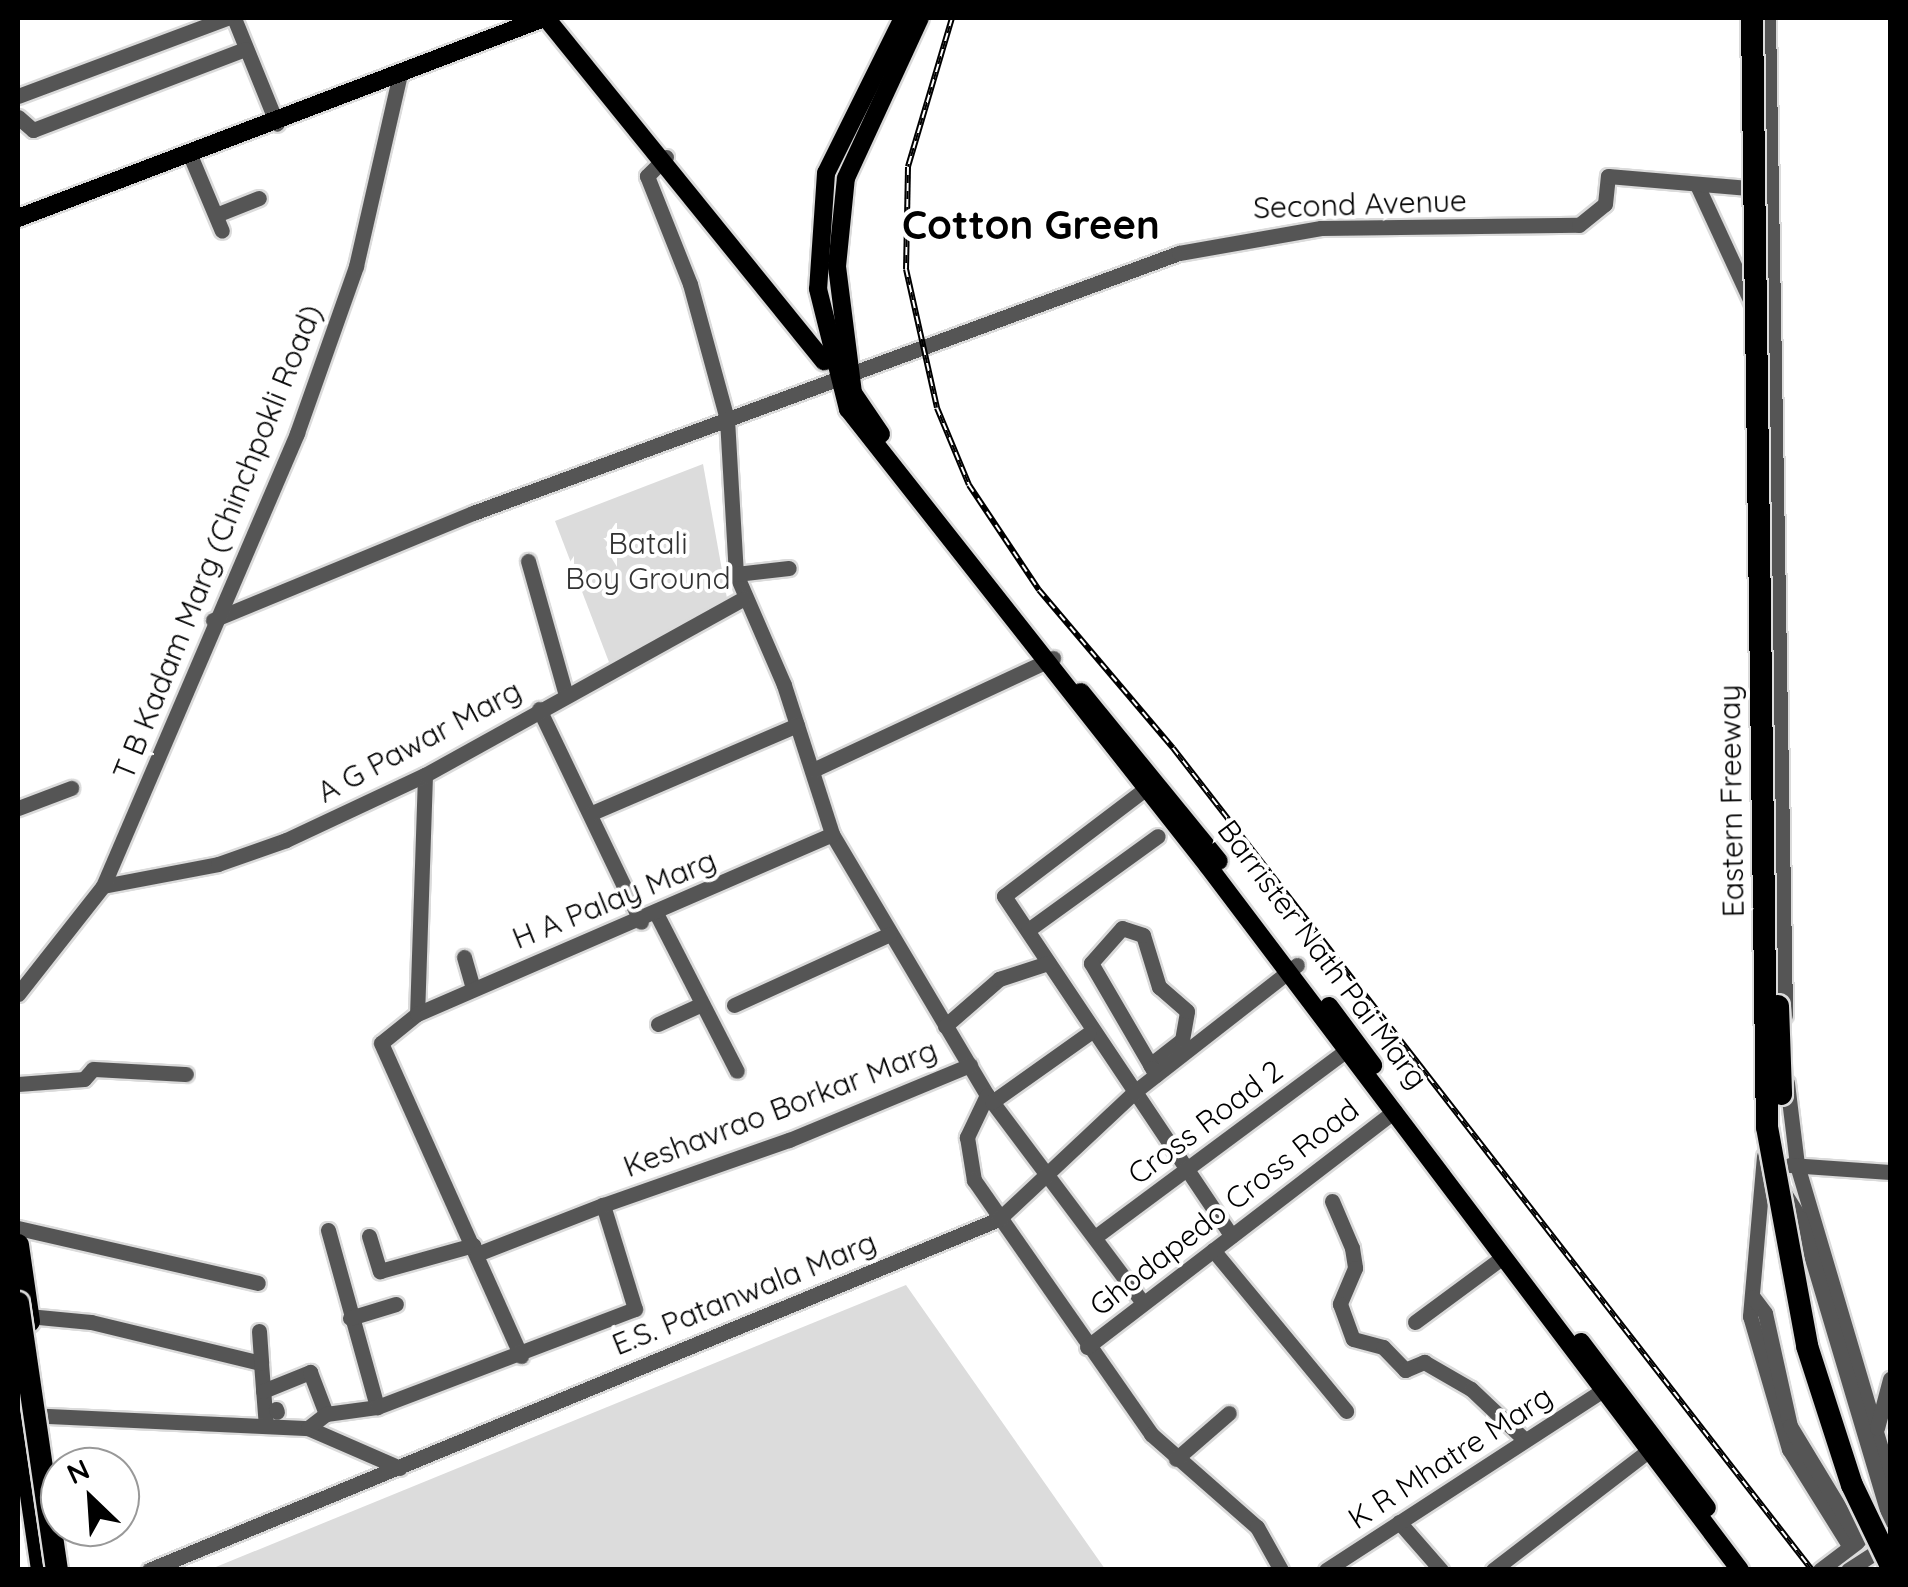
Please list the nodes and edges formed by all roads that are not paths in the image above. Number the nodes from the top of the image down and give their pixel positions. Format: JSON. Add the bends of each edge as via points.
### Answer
{"nodes":[{"id":1,"x":231,"y":18,"type":"edge"},
{"id":2,"x":540,"y":18,"type":"edge"},
{"id":3,"x":903,"y":18,"type":"edge"},
{"id":4,"x":920,"y":18,"type":"edge"},
{"id":5,"x":1749,"y":18,"type":"edge"},
{"id":6,"x":1766,"y":18,"type":"edge"},
{"id":7,"x":245,"y":48,"type":"junction"},
{"id":8,"x":399,"y":79,"type":"junction"},
{"id":9,"x":18,"y":96,"type":"edge"},
{"id":10,"x":18,"y":117,"type":"edge"},
{"id":11,"x":277,"y":124,"type":"junction"},
{"id":12,"x":190,"y":155,"type":"junction"},
{"id":13,"x":663,"y":160,"type":"junction"},
{"id":14,"x":1697,"y":185,"type":"junction"},
{"id":15,"x":1748,"y":188,"type":"junction"},
{"id":16,"x":259,"y":198,"type":"dead end"},
{"id":17,"x":18,"y":218,"type":"edge"},
{"id":18,"x":1751,"y":302,"type":"junction"},
{"id":19,"x":1772,"y":304,"type":"junction"},
{"id":20,"x":842,"y":376,"type":"junction"},
{"id":21,"x":727,"y":420,"type":"junction"},
{"id":22,"x":528,"y":561,"type":"dead end"},
{"id":23,"x":789,"y":568,"type":"dead end"},
{"id":24,"x":736,"y":574,"type":"junction"},
{"id":25,"x":743,"y":599,"type":"junction"},
{"id":26,"x":213,"y":620,"type":"junction"},
{"id":27,"x":1048,"y":660,"type":"junction"},
{"id":28,"x":566,"y":695,"type":"junction"},
{"id":29,"x":539,"y":709,"type":"junction"},
{"id":30,"x":797,"y":725,"type":"junction"},
{"id":31,"x":813,"y":770,"type":"junction"},
{"id":32,"x":425,"y":774,"type":"junction"},
{"id":33,"x":1150,"y":785,"type":"junction"},
{"id":34,"x":71,"y":788,"type":"dead end"},
{"id":35,"x":18,"y":808,"type":"edge"},
{"id":36,"x":592,"y":813,"type":"junction"},
{"id":37,"x":832,"y":834,"type":"junction"},
{"id":38,"x":1158,"y":836,"type":"dead end"},
{"id":39,"x":104,"y":886,"type":"junction"},
{"id":40,"x":657,"y":915,"type":"junction"},
{"id":41,"x":640,"y":922,"type":"junction"},
{"id":42,"x":1028,"y":930,"type":"junction"},
{"id":43,"x":890,"y":934,"type":"junction"},
{"id":44,"x":464,"y":957,"type":"dead end"},
{"id":45,"x":1048,"y":964,"type":"junction"},
{"id":46,"x":1293,"y":969,"type":"junction"},
{"id":47,"x":473,"y":989,"type":"junction"},
{"id":48,"x":18,"y":994,"type":"edge"},
{"id":49,"x":702,"y":1004,"type":"junction"},
{"id":50,"x":734,"y":1005,"type":"dead end"},
{"id":51,"x":417,"y":1014,"type":"junction"},
{"id":52,"x":658,"y":1024,"type":"dead end"},
{"id":53,"x":946,"y":1026,"type":"junction"},
{"id":54,"x":1089,"y":1033,"type":"junction"},
{"id":55,"x":1347,"y":1050,"type":"junction"},
{"id":56,"x":970,"y":1065,"type":"junction"},
{"id":57,"x":1153,"y":1070,"type":"junction"},
{"id":58,"x":736,"y":1071,"type":"dead end"},
{"id":59,"x":186,"y":1074,"type":"dead end"},
{"id":60,"x":18,"y":1084,"type":"edge"},
{"id":61,"x":1382,"y":1086,"type":"junction"},
{"id":62,"x":1133,"y":1094,"type":"junction"},
{"id":63,"x":990,"y":1098,"type":"junction"},
{"id":64,"x":1395,"y":1110,"type":"junction"},
{"id":65,"x":1765,"y":1162,"type":"junction"},
{"id":66,"x":1797,"y":1165,"type":"junction"},
{"id":67,"x":1186,"y":1170,"type":"junction"},
{"id":68,"x":1890,"y":1172,"type":"edge"},
{"id":69,"x":1048,"y":1173,"type":"junction"},
{"id":70,"x":1332,"y":1202,"type":"dead end"},
{"id":71,"x":603,"y":1205,"type":"junction"},
{"id":72,"x":999,"y":1219,"type":"junction"},
{"id":73,"x":18,"y":1228,"type":"edge"},
{"id":74,"x":328,"y":1230,"type":"dead end"},
{"id":75,"x":369,"y":1236,"type":"dead end"},
{"id":76,"x":1232,"y":1236,"type":"junction"},
{"id":77,"x":1095,"y":1237,"type":"junction"},
{"id":78,"x":18,"y":1246,"type":"edge"},
{"id":79,"x":475,"y":1250,"type":"junction"},
{"id":80,"x":1213,"y":1250,"type":"junction"},
{"id":81,"x":1502,"y":1257,"type":"junction"},
{"id":82,"x":258,"y":1282,"type":"dead end"},
{"id":83,"x":1142,"y":1303,"type":"junction"},
{"id":84,"x":396,"y":1304,"type":"dead end"},
{"id":85,"x":21,"y":1318,"type":"edge"},
{"id":86,"x":350,"y":1318,"type":"junction"},
{"id":87,"x":1414,"y":1322,"type":"dead end"},
{"id":88,"x":258,"y":1331,"type":"dead end"},
{"id":89,"x":1088,"y":1347,"type":"junction"},
{"id":90,"x":521,"y":1356,"type":"junction"},
{"id":91,"x":261,"y":1363,"type":"junction"},
{"id":92,"x":1890,"y":1379,"type":"edge"},
{"id":93,"x":269,"y":1390,"type":"junction"},
{"id":94,"x":1603,"y":1390,"type":"junction"},
{"id":95,"x":378,"y":1407,"type":"junction"},
{"id":96,"x":45,"y":1410,"type":"junction"},
{"id":97,"x":18,"y":1412,"type":"edge"},
{"id":98,"x":1229,"y":1412,"type":"dead end"},
{"id":99,"x":1346,"y":1412,"type":"dead end"},
{"id":100,"x":326,"y":1414,"type":"junction"},
{"id":101,"x":273,"y":1415,"type":"junction"},
{"id":102,"x":308,"y":1428,"type":"junction"},
{"id":103,"x":1873,"y":1436,"type":"junction"},
{"id":104,"x":1524,"y":1440,"type":"junction"},
{"id":105,"x":361,"y":1450,"type":"junction"},
{"id":106,"x":1648,"y":1450,"type":"junction"},
{"id":107,"x":1176,"y":1458,"type":"junction"},
{"id":108,"x":400,"y":1468,"type":"junction"},
{"id":109,"x":1890,"y":1479,"type":"edge"},
{"id":110,"x":366,"y":1482,"type":"junction"},
{"id":111,"x":1400,"y":1522,"type":"junction"},
{"id":112,"x":1890,"y":1522,"type":"edge"},
{"id":113,"x":1890,"y":1536,"type":"edge"},
{"id":114,"x":1855,"y":1544,"type":"junction"},
{"id":115,"x":1890,"y":1544,"type":"edge"},
{"id":116,"x":1890,"y":1564,"type":"edge"},
{"id":117,"x":42,"y":1570,"type":"edge"},
{"id":118,"x":54,"y":1570,"type":"edge"},
{"id":119,"x":66,"y":1570,"type":"edge"},
{"id":120,"x":149,"y":1570,"type":"edge"},
{"id":121,"x":1281,"y":1570,"type":"edge"},
{"id":122,"x":1326,"y":1570,"type":"edge"},
{"id":123,"x":1441,"y":1570,"type":"edge"},
{"id":124,"x":1494,"y":1570,"type":"edge"},
{"id":125,"x":1740,"y":1570,"type":"edge"},
{"id":126,"x":1754,"y":1570,"type":"edge"},
{"id":127,"x":1820,"y":1570,"type":"edge"},
{"id":128,"x":1848,"y":1570,"type":"edge"}],
"edges":[{"from":1,"to":7,"type":"street"},
{"from":1,"to":9,"type":"street"},
{"from":2,"to":8,"type":"main road"},
{"from":2,"to":13,"type":"main road"},
{"from":3,"to":20,"type":"main road","via":[[826,173],[818,288]]},
{"from":4,"to":20,"type":"main road","via":[[846,178],[835,298]]},
{"from":5,"to":15,"type":"street"},
{"from":5,"to":116,"type":"highway","name":"Eastern Freeway","bridge":true,"via":[[1767,1127],[1807,1346],[1852,1485]]},
{"from":6,"to":19,"type":"street"},
{"from":6,"to":113,"type":"highway","name":"Eastern Freeway","bridge":true,"via":[[1780,1124],[1834,1391]]},
{"from":7,"to":10,"type":"street","via":[[33,130]]},
{"from":7,"to":11,"type":"street"},
{"from":8,"to":11,"type":"main road"},
{"from":8,"to":26,"type":"street","name":"T B Kadam Marg (Chinchpokli Road)","via":[[356,266],[296,434]]},
{"from":11,"to":12,"type":"main road"},
{"from":12,"to":16,"type":"street","via":[[219,223]]},
{"from":12,"to":17,"type":"main road"},
{"from":13,"to":20,"type":"main road"},
{"from":13,"to":21,"type":"street","via":[[647,176],[690,284]]},
{"from":14,"to":15,"type":"street","name":"Second Avenue"},
{"from":14,"to":18,"type":"street"},
{"from":14,"to":20,"type":"street","name":"Second Avenue","via":[[1608,176],[1605,204],[1579,225],[1246,235],[1097,280]]},
{"from":15,"to":18,"type":"street"},
{"from":18,"to":19,"type":"street"},
{"from":18,"to":65,"type":"street"},
{"from":19,"to":66,"type":"street","via":[[1782,945]]},
{"from":20,"to":21,"type":"street"},
{"from":20,"to":27,"type":"main road","name":"Barrister Nath Pai Marg","via":[[854,418]]},
{"from":21,"to":24,"type":"street"},
{"from":21,"to":26,"type":"street"},
{"from":22,"to":28,"type":"street"},
{"from":23,"to":24,"type":"street"},
{"from":24,"to":25,"type":"street"},
{"from":25,"to":28,"type":"street","name":"A G Pawar Marg"},
{"from":25,"to":30,"type":"street"},
{"from":26,"to":39,"type":"street","name":"T B Kadam Marg (Chinchpokli Road)"},
{"from":27,"to":31,"type":"street"},
{"from":27,"to":33,"type":"main road","name":"Barrister Nath Pai Marg"},
{"from":28,"to":29,"type":"street","name":"A G Pawar Marg"},
{"from":29,"to":32,"type":"street","name":"A G Pawar Marg"},
{"from":29,"to":36,"type":"street"},
{"from":30,"to":31,"type":"street"},
{"from":30,"to":36,"type":"street"},
{"from":31,"to":37,"type":"street"},
{"from":32,"to":39,"type":"street","name":"A G Pawar Marg","via":[[269,846]]},
{"from":32,"to":51,"type":"street"},
{"from":33,"to":42,"type":"street","via":[[1004,896]]},
{"from":33,"to":46,"type":"main road","name":"Barrister Nath Pai Marg"},
{"from":34,"to":35,"type":"street"},
{"from":36,"to":41,"type":"street"},
{"from":37,"to":40,"type":"street","name":"H A Palay Marg"},
{"from":37,"to":43,"type":"street"},
{"from":38,"to":42,"type":"street"},
{"from":39,"to":48,"type":"street","name":"T B Kadam Marg (Chinchpokli Road)"},
{"from":40,"to":41,"type":"street","name":"H A Palay Marg"},
{"from":40,"to":49,"type":"street"},
{"from":41,"to":47,"type":"street","name":"H A Palay Marg"},
{"from":42,"to":45,"type":"street"},
{"from":43,"to":50,"type":"street"},
{"from":43,"to":53,"type":"street"},
{"from":44,"to":47,"type":"street"},
{"from":45,"to":53,"type":"street","via":[[999,979]]},
{"from":45,"to":54,"type":"street"},
{"from":46,"to":55,"type":"main road","name":"Barrister Nath Pai Marg"},
{"from":46,"to":57,"type":"street","name":"E.S. Patanwala Marg"},
{"from":46,"to":61,"type":"main road","name":"Barrister Nath Pai Marg"},
{"from":47,"to":51,"type":"street","name":"H A Palay Marg"},
{"from":49,"to":52,"type":"street"},
{"from":49,"to":58,"type":"street"},
{"from":51,"to":79,"type":"street","name":"H A Palay Marg","via":[[380,1043]]},
{"from":53,"to":56,"type":"street"},
{"from":54,"to":62,"type":"street"},
{"from":54,"to":63,"type":"street"},
{"from":55,"to":61,"type":"main road","name":"Barrister Nath Pai Marg"},
{"from":55,"to":67,"type":"street","name":"Cross Road 2"},
{"from":56,"to":63,"type":"street"},
{"from":56,"to":71,"type":"street","name":"Keshavrao Borkar Marg","via":[[789,1140]]},
{"from":57,"to":57,"type":"street","via":[[1091,963],[1122,928],[1143,934],[1158,987],[1187,1011],[1182,1040]]},
{"from":57,"to":62,"type":"street","name":"E.S. Patanwala Marg"},
{"from":59,"to":60,"type":"street","via":[[93,1069],[84,1079]]},
{"from":61,"to":64,"type":"main road","name":"Barrister Nath Pai Marg"},
{"from":61,"to":126,"type":"main road","name":"Barrister Nath Pai Marg"},
{"from":62,"to":67,"type":"street"},
{"from":62,"to":69,"type":"street","name":"E.S. Patanwala Marg"},
{"from":63,"to":69,"type":"street"},
{"from":63,"to":72,"type":"street","via":[[967,1137],[974,1180]]},
{"from":64,"to":76,"type":"street","name":"Ghodapedo Cross Road"},
{"from":64,"to":81,"type":"main road","name":"Barrister Nath Pai Marg"},
{"from":65,"to":66,"type":"street"},
{"from":65,"to":103,"type":"street","via":[[1800,1218]]},
{"from":65,"to":114,"type":"street","via":[[1754,1297],[1764,1314],[1790,1426]]},
{"from":66,"to":68,"type":"street"},
{"from":66,"to":103,"type":"street"},
{"from":67,"to":76,"type":"street"},
{"from":67,"to":77,"type":"street","name":"Cross Road 2"},
{"from":69,"to":72,"type":"street","name":"E.S. Patanwala Marg"},
{"from":69,"to":77,"type":"street"},
{"from":70,"to":104,"type":"street","via":[[1352,1248],[1354,1268],[1340,1304],[1354,1339],[1383,1347],[1406,1370],[1424,1362],[1471,1389]]},
{"from":71,"to":79,"type":"street"},
{"from":71,"to":90,"type":"street","name":"Keshavrao Borkar Marg","via":[[634,1308]]},
{"from":72,"to":89,"type":"street"},
{"from":72,"to":108,"type":"street","name":"E.S. Patanwala Marg"},
{"from":73,"to":82,"type":"street"},
{"from":74,"to":86,"type":"street"},
{"from":75,"to":79,"type":"street","via":[[380,1271]]},
{"from":76,"to":80,"type":"street","name":"Ghodapedo Cross Road"},
{"from":77,"to":83,"type":"street"},
{"from":78,"to":85,"type":"highway"},
{"from":79,"to":90,"type":"street"},
{"from":80,"to":83,"type":"street","name":"Ghodapedo Cross Road"},
{"from":80,"to":99,"type":"street"},
{"from":81,"to":87,"type":"street"},
{"from":81,"to":94,"type":"main road","name":"Barrister Nath Pai Marg"},
{"from":83,"to":89,"type":"street","name":"Ghodapedo Cross Road"},
{"from":84,"to":86,"type":"street"},
{"from":85,"to":91,"type":"street","via":[[91,1322]]},
{"from":85,"to":96,"type":"highway"},
{"from":85,"to":118,"type":"highway","bridge":true},
{"from":85,"to":118,"type":"highway","bridge":true},
{"from":86,"to":95,"type":"street"},
{"from":88,"to":91,"type":"street"},
{"from":89,"to":107,"type":"street"},
{"from":90,"to":95,"type":"street"},
{"from":91,"to":93,"type":"street"},
{"from":92,"to":103,"type":"street"},
{"from":93,"to":100,"type":"street","via":[[310,1372]]},
{"from":93,"to":101,"type":"street"},
{"from":94,"to":104,"type":"street","name":"K R Mhatre Marg"},
{"from":94,"to":106,"type":"main road","name":"Barrister Nath Pai Marg"},
{"from":95,"to":100,"type":"street"},
{"from":96,"to":97,"type":"street"},
{"from":96,"to":101,"type":"street"},
{"from":96,"to":119,"type":"highway"},
{"from":97,"to":117,"type":"highway"},
{"from":98,"to":107,"type":"street"},
{"from":100,"to":102,"type":"street"},
{"from":101,"to":102,"type":"street"},
{"from":102,"to":105,"type":"street"},
{"from":103,"to":109,"type":"street"},
{"from":103,"to":112,"type":"street"},
{"from":104,"to":111,"type":"street","name":"K R Mhatre Marg"},
{"from":105,"to":108,"type":"street"},
{"from":105,"to":110,"type":"street"},
{"from":106,"to":124,"type":"street"},
{"from":106,"to":125,"type":"main road","name":"Barrister Nath Pai Marg"},
{"from":107,"to":121,"type":"street","via":[[1257,1527]]},
{"from":108,"to":110,"type":"street","name":"E.S. Patanwala Marg"},
{"from":110,"to":120,"type":"street","name":"E.S. Patanwala Marg"},
{"from":111,"to":122,"type":"street","name":"K R Mhatre Marg"},
{"from":111,"to":123,"type":"street"},
{"from":112,"to":114,"type":"street"},
{"from":114,"to":127,"type":"street"},
{"from":115,"to":128,"type":"street"}]}
